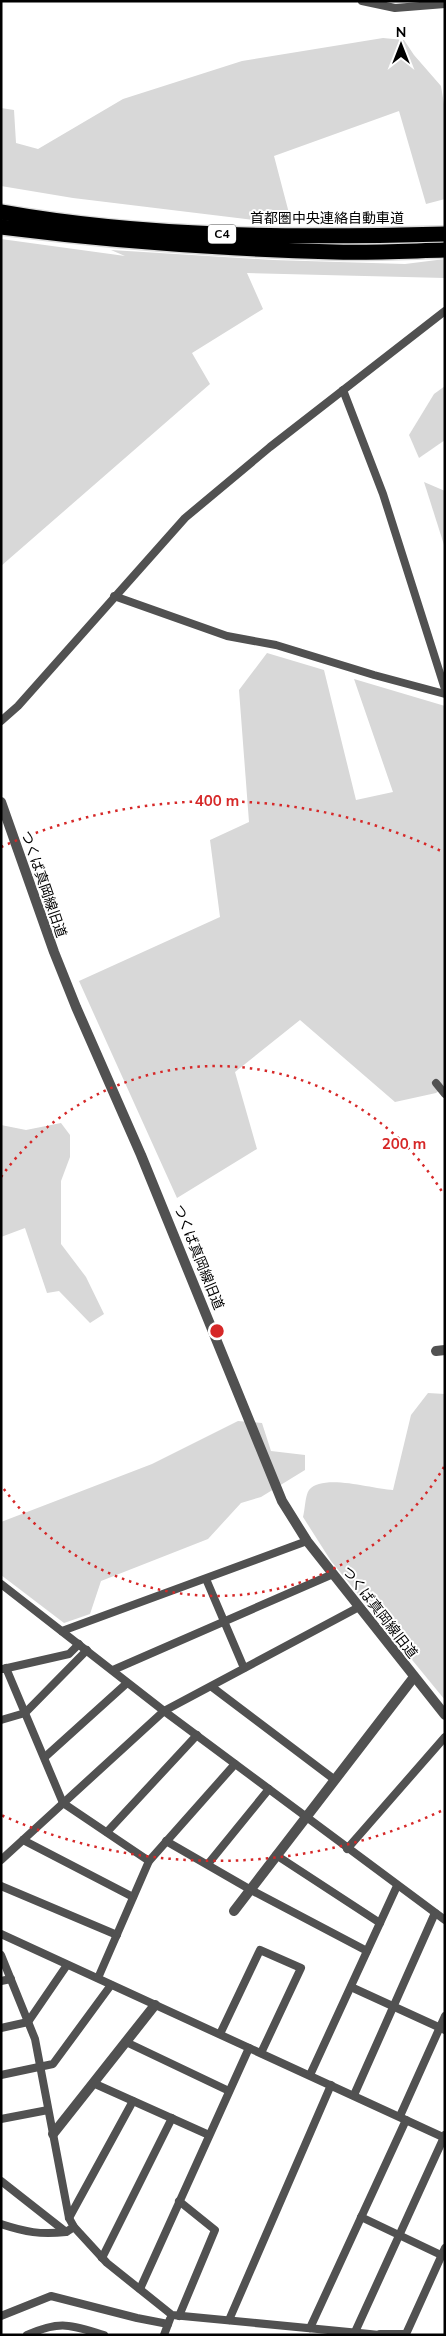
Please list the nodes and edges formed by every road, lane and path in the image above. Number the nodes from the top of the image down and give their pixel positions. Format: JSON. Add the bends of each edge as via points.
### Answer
{"nodes":[{"id":1,"x":362,"y":1,"type":"edge"},
{"id":2,"x":445,"y":4,"type":"edge"},
{"id":3,"x":1,"y":212,"type":"edge"},
{"id":4,"x":1,"y":227,"type":"edge"},
{"id":5,"x":445,"y":234,"type":"edge"},
{"id":6,"x":445,"y":250,"type":"edge"},
{"id":7,"x":445,"y":311,"type":"edge"},
{"id":8,"x":343,"y":390,"type":"junction"},
{"id":9,"x":114,"y":596,"type":"junction"},
{"id":10,"x":445,"y":689,"type":"edge"},
{"id":11,"x":445,"y":694,"type":"edge"},
{"id":12,"x":1,"y":721,"type":"edge"},
{"id":13,"x":1,"y":802,"type":"edge"},
{"id":14,"x":436,"y":1083,"type":"dead end"},
{"id":15,"x":445,"y":1094,"type":"edge"},
{"id":16,"x":307,"y":1541,"type":"junction"},
{"id":17,"x":333,"y":1574,"type":"junction"},
{"id":18,"x":206,"y":1579,"type":"junction"},
{"id":19,"x":1,"y":1584,"type":"edge"},
{"id":20,"x":359,"y":1607,"type":"junction"},
{"id":21,"x":225,"y":1622,"type":"junction"},
{"id":22,"x":62,"y":1631,"type":"junction"},
{"id":23,"x":79,"y":1644,"type":"junction"},
{"id":24,"x":87,"y":1650,"type":"junction"},
{"id":25,"x":244,"y":1668,"type":"junction"},
{"id":26,"x":4,"y":1669,"type":"edge"},
{"id":27,"x":113,"y":1670,"type":"junction"},
{"id":28,"x":414,"y":1677,"type":"junction"},
{"id":29,"x":127,"y":1682,"type":"junction"},
{"id":30,"x":212,"y":1687,"type":"junction"},
{"id":31,"x":164,"y":1711,"type":"junction"},
{"id":32,"x":25,"y":1713,"type":"junction"},
{"id":33,"x":445,"y":1715,"type":"edge"},
{"id":34,"x":1,"y":1720,"type":"edge"},
{"id":35,"x":196,"y":1735,"type":"junction"},
{"id":36,"x":445,"y":1738,"type":"edge"},
{"id":37,"x":44,"y":1756,"type":"junction"},
{"id":38,"x":235,"y":1764,"type":"junction"},
{"id":39,"x":334,"y":1780,"type":"junction"},
{"id":40,"x":269,"y":1789,"type":"junction"},
{"id":41,"x":63,"y":1803,"type":"junction"},
{"id":42,"x":306,"y":1816,"type":"junction"},
{"id":43,"x":107,"y":1832,"type":"junction"},
{"id":44,"x":23,"y":1840,"type":"junction"},
{"id":45,"x":166,"y":1841,"type":"junction"},
{"id":46,"x":347,"y":1849,"type":"junction"},
{"id":47,"x":276,"y":1855,"type":"junction"},
{"id":48,"x":1,"y":1860,"type":"edge"},
{"id":49,"x":149,"y":1861,"type":"junction"},
{"id":50,"x":208,"y":1864,"type":"junction"},
{"id":51,"x":1,"y":1886,"type":"edge"},
{"id":52,"x":397,"y":1886,"type":"junction"},
{"id":53,"x":251,"y":1890,"type":"junction"},
{"id":54,"x":133,"y":1897,"type":"junction"},
{"id":55,"x":234,"y":1911,"type":"dead end"},
{"id":56,"x":435,"y":1913,"type":"junction"},
{"id":57,"x":445,"y":1920,"type":"edge"},
{"id":58,"x":380,"y":1923,"type":"junction"},
{"id":59,"x":1,"y":1934,"type":"edge"},
{"id":60,"x":117,"y":1935,"type":"junction"},
{"id":61,"x":367,"y":1951,"type":"junction"},
{"id":62,"x":1,"y":1955,"type":"edge"},
{"id":63,"x":67,"y":1964,"type":"junction"},
{"id":64,"x":98,"y":1978,"type":"junction"},
{"id":65,"x":11,"y":1979,"type":"junction"},
{"id":66,"x":1,"y":1981,"type":"edge"},
{"id":67,"x":111,"y":1985,"type":"junction"},
{"id":68,"x":351,"y":1987,"type":"junction"},
{"id":69,"x":155,"y":2005,"type":"junction"},
{"id":70,"x":394,"y":2007,"type":"junction"},
{"id":71,"x":445,"y":2016,"type":"edge"},
{"id":72,"x":28,"y":2022,"type":"junction"},
{"id":73,"x":1,"y":2028,"type":"edge"},
{"id":74,"x":442,"y":2029,"type":"edge"},
{"id":75,"x":220,"y":2034,"type":"junction"},
{"id":76,"x":126,"y":2042,"type":"junction"},
{"id":77,"x":249,"y":2048,"type":"junction"},
{"id":78,"x":261,"y":2053,"type":"junction"},
{"id":79,"x":40,"y":2068,"type":"junction"},
{"id":80,"x":1,"y":2075,"type":"edge"},
{"id":81,"x":310,"y":2076,"type":"junction"},
{"id":82,"x":93,"y":2083,"type":"junction"},
{"id":83,"x":331,"y":2085,"type":"junction"},
{"id":84,"x":229,"y":2091,"type":"junction"},
{"id":85,"x":354,"y":2095,"type":"junction"},
{"id":86,"x":133,"y":2101,"type":"junction"},
{"id":87,"x":48,"y":2110,"type":"junction"},
{"id":88,"x":172,"y":2118,"type":"junction"},
{"id":89,"x":403,"y":2118,"type":"junction"},
{"id":90,"x":1,"y":2119,"type":"edge"},
{"id":91,"x":53,"y":2134,"type":"junction"},
{"id":92,"x":209,"y":2135,"type":"junction"},
{"id":93,"x":444,"y":2137,"type":"edge"},
{"id":94,"x":1,"y":2181,"type":"edge"},
{"id":95,"x":179,"y":2201,"type":"junction"},
{"id":96,"x":361,"y":2217,"type":"junction"},
{"id":97,"x":70,"y":2218,"type":"junction"},
{"id":98,"x":1,"y":2224,"type":"edge"},
{"id":99,"x":74,"y":2227,"type":"junction"},
{"id":100,"x":66,"y":2232,"type":"junction"},
{"id":101,"x":399,"y":2235,"type":"junction"},
{"id":102,"x":443,"y":2252,"type":"edge"},
{"id":103,"x":102,"y":2258,"type":"junction"},
{"id":104,"x":140,"y":2289,"type":"junction"},
{"id":105,"x":175,"y":2315,"type":"junction"},
{"id":106,"x":1,"y":2316,"type":"edge"},
{"id":107,"x":229,"y":2320,"type":"junction"},
{"id":108,"x":168,"y":2324,"type":"junction"},
{"id":109,"x":277,"y":2325,"type":"junction"},
{"id":110,"x":310,"y":2328,"type":"junction"},
{"id":111,"x":88,"y":2332,"type":"edge"},
{"id":112,"x":355,"y":2332,"type":"junction"},
{"id":113,"x":27,"y":2335,"type":"edge"},
{"id":114,"x":104,"y":2335,"type":"edge"},
{"id":115,"x":164,"y":2335,"type":"edge"},
{"id":116,"x":276,"y":2335,"type":"edge"},
{"id":117,"x":380,"y":2335,"type":"edge"}],
"edges":[{"from":1,"to":2,"type":"street","via":[[395,8]]},
{"from":3,"to":5,"type":"highway","name":"首都圏中央連絡自動車道","number":"C4","via":[[88,225],[222,234]]},
{"from":4,"to":6,"type":"highway","number":"C4","via":[[242,249],[337,252]]},
{"from":7,"to":8,"type":"street"},
{"from":8,"to":9,"type":"street","via":[[185,518]]},
{"from":8,"to":10,"type":"street","via":[[383,494]]},
{"from":9,"to":11,"type":"street","via":[[227,636],[276,645]]},
{"from":9,"to":12,"type":"street","via":[[18,706]]},
{"from":13,"to":16,"type":"street","name":"つくば真岡線旧道","via":[[76,1007],[145,1164],[267,1468],[282,1501]]},
{"from":14,"to":15,"type":"street"},
{"from":16,"to":17,"type":"street","name":"つくば真岡線旧道"},
{"from":16,"to":18,"type":"street"},
{"from":17,"to":20,"type":"street","name":"つくば真岡線旧道"},
{"from":17,"to":21,"type":"street"},
{"from":18,"to":21,"type":"street"},
{"from":18,"to":22,"type":"street"},
{"from":19,"to":22,"type":"street"},
{"from":20,"to":25,"type":"street"},
{"from":20,"to":28,"type":"street","name":"つくば真岡線旧道"},
{"from":21,"to":25,"type":"street"},
{"from":21,"to":27,"type":"street"},
{"from":22,"to":23,"type":"street"},
{"from":23,"to":24,"type":"street"},
{"from":23,"to":26,"type":"street","via":[[69,1654]]},
{"from":24,"to":27,"type":"street"},
{"from":24,"to":32,"type":"street"},
{"from":25,"to":30,"type":"street"},
{"from":26,"to":32,"type":"street"},
{"from":27,"to":29,"type":"street"},
{"from":28,"to":33,"type":"street","name":"つくば真岡線旧道"},
{"from":28,"to":39,"type":"street"},
{"from":29,"to":31,"type":"street"},
{"from":29,"to":37,"type":"street"},
{"from":30,"to":31,"type":"street"},
{"from":30,"to":39,"type":"street"},
{"from":31,"to":35,"type":"street"},
{"from":31,"to":41,"type":"street"},
{"from":32,"to":34,"type":"street"},
{"from":32,"to":37,"type":"street"},
{"from":35,"to":38,"type":"street"},
{"from":35,"to":43,"type":"street"},
{"from":36,"to":46,"type":"street"},
{"from":37,"to":41,"type":"street"},
{"from":38,"to":40,"type":"street"},
{"from":38,"to":45,"type":"street"},
{"from":39,"to":42,"type":"street"},
{"from":40,"to":42,"type":"street"},
{"from":40,"to":50,"type":"street"},
{"from":41,"to":43,"type":"street"},
{"from":41,"to":44,"type":"street"},
{"from":42,"to":46,"type":"street"},
{"from":42,"to":47,"type":"street"},
{"from":43,"to":49,"type":"street"},
{"from":44,"to":48,"type":"street"},
{"from":44,"to":54,"type":"street"},
{"from":45,"to":49,"type":"street"},
{"from":45,"to":50,"type":"street"},
{"from":46,"to":52,"type":"street"},
{"from":47,"to":53,"type":"street"},
{"from":47,"to":58,"type":"street"},
{"from":49,"to":54,"type":"street"},
{"from":50,"to":53,"type":"street"},
{"from":51,"to":60,"type":"street"},
{"from":52,"to":56,"type":"street"},
{"from":52,"to":58,"type":"street"},
{"from":53,"to":55,"type":"street"},
{"from":53,"to":61,"type":"street"},
{"from":54,"to":60,"type":"street"},
{"from":56,"to":57,"type":"street"},
{"from":56,"to":70,"type":"street"},
{"from":58,"to":61,"type":"street"},
{"from":59,"to":63,"type":"street"},
{"from":60,"to":64,"type":"street"},
{"from":61,"to":68,"type":"street"},
{"from":62,"to":65,"type":"street"},
{"from":63,"to":64,"type":"street"},
{"from":63,"to":72,"type":"street"},
{"from":64,"to":67,"type":"street"},
{"from":65,"to":66,"type":"street"},
{"from":65,"to":72,"type":"street"},
{"from":67,"to":69,"type":"street"},
{"from":67,"to":79,"type":"street","via":[[53,2064]]},
{"from":68,"to":70,"type":"street"},
{"from":68,"to":81,"type":"street"},
{"from":69,"to":75,"type":"street"},
{"from":69,"to":76,"type":"street"},
{"from":70,"to":74,"type":"street"},
{"from":70,"to":85,"type":"street"},
{"from":71,"to":74,"type":"street"},
{"from":72,"to":73,"type":"street"},
{"from":72,"to":79,"type":"street","via":[[36,2039]]},
{"from":74,"to":89,"type":"street"},
{"from":75,"to":77,"type":"street"},
{"from":75,"to":78,"type":"street","via":[[260,1950],[301,1968]]},
{"from":76,"to":82,"type":"street"},
{"from":76,"to":84,"type":"street"},
{"from":77,"to":78,"type":"street"},
{"from":77,"to":84,"type":"street"},
{"from":78,"to":81,"type":"street"},
{"from":79,"to":80,"type":"street"},
{"from":79,"to":87,"type":"street"},
{"from":81,"to":83,"type":"street"},
{"from":82,"to":86,"type":"street"},
{"from":82,"to":91,"type":"street"},
{"from":83,"to":85,"type":"street"},
{"from":83,"to":107,"type":"street"},
{"from":84,"to":92,"type":"street"},
{"from":85,"to":89,"type":"street"},
{"from":86,"to":88,"type":"street"},
{"from":86,"to":97,"type":"street"},
{"from":87,"to":90,"type":"street"},
{"from":87,"to":91,"type":"street"},
{"from":88,"to":92,"type":"street"},
{"from":88,"to":103,"type":"street"},
{"from":89,"to":93,"type":"street"},
{"from":89,"to":96,"type":"street"},
{"from":91,"to":97,"type":"street"},
{"from":92,"to":95,"type":"street"},
{"from":93,"to":101,"type":"street"},
{"from":94,"to":100,"type":"street"},
{"from":95,"to":104,"type":"street"},
{"from":95,"to":105,"type":"street","via":[[215,2230]]},
{"from":96,"to":101,"type":"street"},
{"from":96,"to":110,"type":"street"},
{"from":97,"to":99,"type":"street"},
{"from":98,"to":100,"type":"street","via":[[29,2233]]},
{"from":99,"to":100,"type":"street"},
{"from":99,"to":103,"type":"street"},
{"from":101,"to":102,"type":"street"},
{"from":101,"to":112,"type":"street"},
{"from":102,"to":117,"type":"street","via":[[406,2334]]},
{"from":103,"to":104,"type":"street"},
{"from":104,"to":105,"type":"street"},
{"from":105,"to":107,"type":"street"},
{"from":105,"to":108,"type":"street"},
{"from":106,"to":108,"type":"street","via":[[51,2296]]},
{"from":107,"to":109,"type":"street"},
{"from":108,"to":115,"type":"street"},
{"from":109,"to":110,"type":"street"},
{"from":109,"to":116,"type":"street"},
{"from":110,"to":112,"type":"street"},
{"from":111,"to":113,"type":"street","via":[[60,2324]]},
{"from":111,"to":114,"type":"street"},
{"from":112,"to":117,"type":"street"}]}
